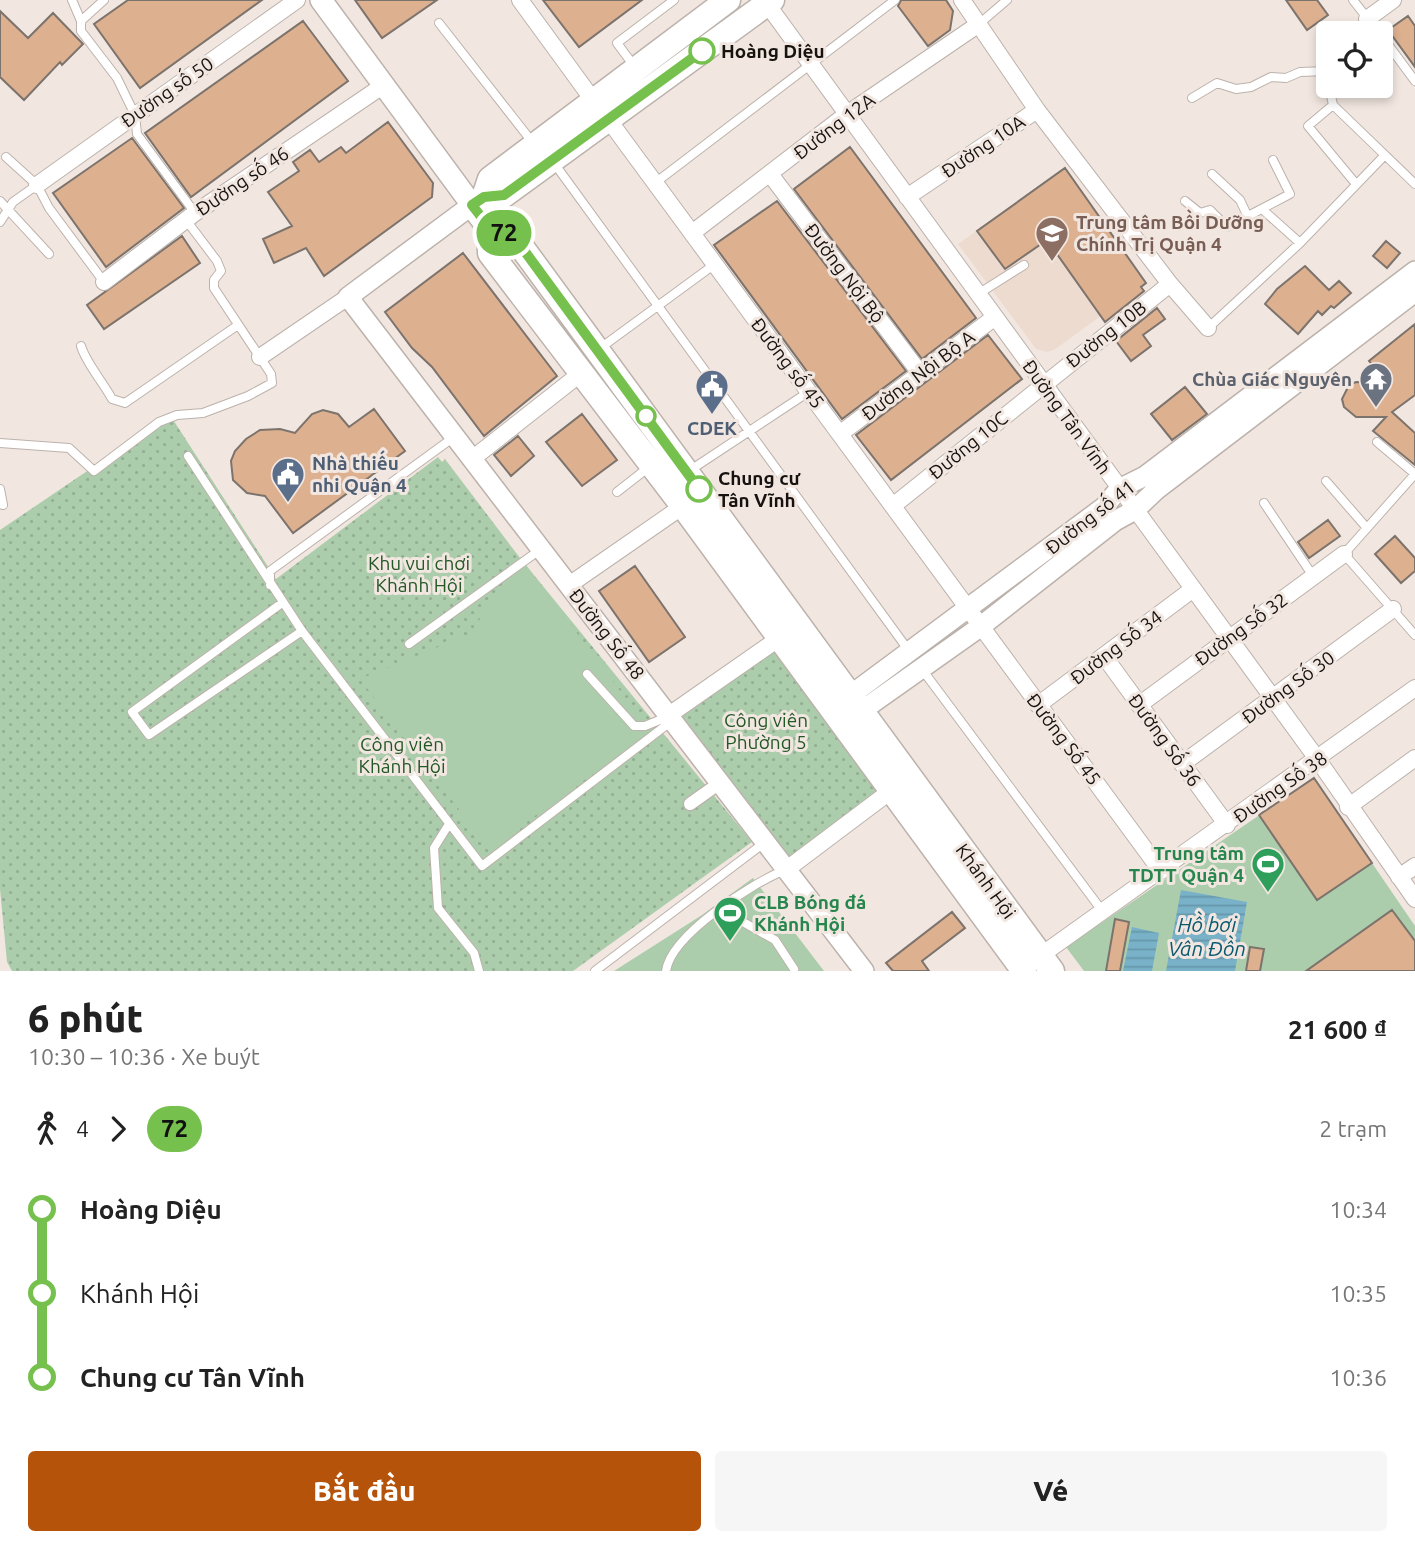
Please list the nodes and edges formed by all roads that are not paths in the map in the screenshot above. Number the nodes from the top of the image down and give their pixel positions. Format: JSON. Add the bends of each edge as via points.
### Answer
{"nodes":[{"id":1,"x":72,"y":0,"type":"edge"},
{"id":2,"x":104,"y":0,"type":"edge"},
{"id":3,"x":297,"y":0,"type":"edge"},
{"id":4,"x":321,"y":0,"type":"edge"},
{"id":5,"x":520,"y":0,"type":"edge"},
{"id":6,"x":674,"y":0,"type":"edge"},
{"id":7,"x":895,"y":0,"type":"edge"},
{"id":8,"x":962,"y":0,"type":"edge"},
{"id":9,"x":1007,"y":0,"type":"edge"},
{"id":10,"x":1353,"y":0,"type":"edge"},
{"id":11,"x":1393,"y":0,"type":"edge"},
{"id":12,"x":719,"y":2,"type":"edge"},
{"id":13,"x":770,"y":2,"type":"edge"},
{"id":14,"x":1367,"y":19,"type":"joint"},
{"id":15,"x":81,"y":20,"type":"junction"},
{"id":16,"x":439,"y":23,"type":"dead end"},
{"id":17,"x":979,"y":24,"type":"junction"},
{"id":18,"x":1393,"y":51,"type":"edge"},
{"id":19,"x":811,"y":65,"type":"junction"},
{"id":20,"x":635,"y":68,"type":"junction"},
{"id":21,"x":1316,"y":69,"type":"edge"},
{"id":22,"x":1415,"y":81,"type":"edge"},
{"id":23,"x":384,"y":85,"type":"junction"},
{"id":24,"x":1192,"y":98,"type":"dead end"},
{"id":25,"x":1332,"y":98,"type":"edge"},
{"id":26,"x":1333,"y":105,"type":"junction"},
{"id":27,"x":601,"y":110,"type":"junction"},
{"id":28,"x":1037,"y":110,"type":"junction"},
{"id":29,"x":847,"y":114,"type":"junction"},
{"id":30,"x":135,"y":115,"type":"junction"},
{"id":31,"x":544,"y":153,"type":"junction"},
{"id":32,"x":1384,"y":156,"type":"junction"},
{"id":33,"x":6,"y":157,"type":"dead end"},
{"id":34,"x":1273,"y":160,"type":"dead end"},
{"id":35,"x":770,"y":174,"type":"junction"},
{"id":36,"x":1212,"y":174,"type":"dead end"},
{"id":37,"x":655,"y":183,"type":"junction"},
{"id":38,"x":1356,"y":184,"type":"junction"},
{"id":39,"x":1415,"y":184,"type":"edge"},
{"id":40,"x":37,"y":185,"type":"junction"},
{"id":41,"x":907,"y":197,"type":"junction"},
{"id":42,"x":0,"y":201,"type":"edge"},
{"id":43,"x":478,"y":201,"type":"junction"},
{"id":44,"x":1185,"y":201,"type":"dead end"},
{"id":45,"x":1262,"y":209,"type":"junction"},
{"id":46,"x":8,"y":210,"type":"junction"},
{"id":47,"x":1247,"y":215,"type":"junction"},
{"id":48,"x":191,"y":217,"type":"junction"},
{"id":49,"x":0,"y":222,"type":"edge"},
{"id":50,"x":489,"y":227,"type":"junction"},
{"id":51,"x":692,"y":233,"type":"junction"},
{"id":52,"x":1300,"y":243,"type":"junction"},
{"id":53,"x":49,"y":254,"type":"dead end"},
{"id":54,"x":715,"y":264,"type":"junction"},
{"id":55,"x":1024,"y":265,"type":"dead end"},
{"id":56,"x":1415,"y":271,"type":"edge"},
{"id":57,"x":104,"y":282,"type":"joint"},
{"id":58,"x":1170,"y":284,"type":"junction"},
{"id":59,"x":1415,"y":292,"type":"edge"},
{"id":60,"x":978,"y":295,"type":"junction"},
{"id":61,"x":348,"y":297,"type":"junction"},
{"id":62,"x":659,"y":307,"type":"junction"},
{"id":63,"x":995,"y":317,"type":"junction"},
{"id":64,"x":238,"y":325,"type":"junction"},
{"id":65,"x":1208,"y":328,"type":"joint"},
{"id":66,"x":81,"y":346,"type":"dead end"},
{"id":67,"x":597,"y":350,"type":"junction"},
{"id":68,"x":260,"y":357,"type":"junction"},
{"id":69,"x":920,"y":373,"type":"junction"},
{"id":70,"x":580,"y":374,"type":"junction"},
{"id":71,"x":1043,"y":384,"type":"junction"},
{"id":72,"x":810,"y":391,"type":"junction"},
{"id":73,"x":749,"y":431,"type":"junction"},
{"id":74,"x":841,"y":433,"type":"junction"},
{"id":75,"x":455,"y":437,"type":"junction"},
{"id":76,"x":1377,"y":442,"type":"dead end"},
{"id":77,"x":0,"y":443,"type":"edge"},
{"id":78,"x":188,"y":456,"type":"dead end"},
{"id":79,"x":472,"y":459,"type":"junction"},
{"id":80,"x":652,"y":466,"type":"junction"},
{"id":81,"x":687,"y":472,"type":"junction"},
{"id":82,"x":1415,"y":474,"type":"edge"},
{"id":83,"x":1326,"y":481,"type":"dead end"},
{"id":84,"x":0,"y":489,"type":"edge"},
{"id":85,"x":1119,"y":489,"type":"junction"},
{"id":86,"x":617,"y":492,"type":"dead end"},
{"id":87,"x":1264,"y":503,"type":"dead end"},
{"id":88,"x":3,"y":505,"type":"dead end"},
{"id":89,"x":894,"y":505,"type":"junction"},
{"id":90,"x":683,"y":506,"type":"junction"},
{"id":91,"x":1135,"y":510,"type":"junction"},
{"id":92,"x":1366,"y":527,"type":"junction"},
{"id":93,"x":541,"y":549,"type":"junction"},
{"id":94,"x":1344,"y":554,"type":"junction"},
{"id":95,"x":1313,"y":576,"type":"junction"},
{"id":96,"x":270,"y":585,"type":"junction"},
{"id":97,"x":569,"y":585,"type":"junction"},
{"id":98,"x":1193,"y":589,"type":"junction"},
{"id":99,"x":282,"y":603,"type":"junction"},
{"id":100,"x":966,"y":608,"type":"junction"},
{"id":101,"x":1393,"y":609,"type":"junction"},
{"id":102,"x":980,"y":626,"type":"junction"},
{"id":103,"x":302,"y":631,"type":"junction"},
{"id":104,"x":1415,"y":635,"type":"edge"},
{"id":105,"x":1229,"y":638,"type":"junction"},
{"id":106,"x":778,"y":639,"type":"junction"},
{"id":107,"x":409,"y":644,"type":"dead end"},
{"id":108,"x":1104,"y":656,"type":"junction"},
{"id":109,"x":916,"y":661,"type":"junction"},
{"id":110,"x":587,"y":674,"type":"dead end"},
{"id":111,"x":1415,"y":688,"type":"edge"},
{"id":112,"x":1272,"y":698,"type":"junction"},
{"id":113,"x":1038,"y":705,"type":"junction"},
{"id":114,"x":1139,"y":705,"type":"junction"},
{"id":115,"x":846,"y":711,"type":"junction"},
{"id":116,"x":671,"y":717,"type":"junction"},
{"id":117,"x":1415,"y":758,"type":"edge"},
{"id":118,"x":1318,"y":760,"type":"junction"},
{"id":119,"x":1182,"y":764,"type":"junction"},
{"id":120,"x":721,"y":782,"type":"junction"},
{"id":121,"x":892,"y":790,"type":"junction"},
{"id":122,"x":690,"y":804,"type":"dead end"},
{"id":123,"x":1349,"y":807,"type":"junction"},
{"id":124,"x":449,"y":824,"type":"junction"},
{"id":125,"x":1227,"y":825,"type":"junction"},
{"id":126,"x":766,"y":841,"type":"junction"},
{"id":127,"x":1415,"y":866,"type":"edge"},
{"id":128,"x":787,"y":869,"type":"junction"},
{"id":129,"x":1161,"y":871,"type":"junction"},
{"id":130,"x":1399,"y":877,"type":"junction"},
{"id":131,"x":1415,"y":899,"type":"edge"},
{"id":132,"x":720,"y":909,"type":"junction"},
{"id":133,"x":1103,"y":912,"type":"junction"},
{"id":134,"x":1039,"y":966,"type":"edge"},
{"id":135,"x":794,"y":969,"type":"dead end"},
{"id":136,"x":479,"y":971,"type":"edge"},
{"id":137,"x":595,"y":971,"type":"edge"},
{"id":138,"x":666,"y":971,"type":"edge"},
{"id":139,"x":864,"y":971,"type":"edge"}],
"edges":[{"from":1,"to":15,"type":"lane"},
{"from":2,"to":15,"type":"lane"},
{"from":3,"to":30,"type":"street","name":"Đường số 50"},
{"from":4,"to":23,"type":"main road","name":"Khánh Hội"},
{"from":5,"to":27,"type":"street"},
{"from":6,"to":20,"type":"lane","via":[[617,43]]},
{"from":7,"to":19,"type":"lane"},
{"from":8,"to":17,"type":"street"},
{"from":9,"to":17,"type":"lane"},
{"from":10,"to":14,"type":"lane"},
{"from":11,"to":14,"type":"street"},
{"from":12,"to":20,"type":"main road"},
{"from":13,"to":19,"type":"street","name":"Đường Tân Vĩnh"},
{"from":13,"to":27,"type":"main road"},
{"from":15,"to":30,"type":"lane","via":[[81,31],[117,78]]},
{"from":16,"to":31,"type":"lane"},
{"from":17,"to":28,"type":"street"},
{"from":17,"to":29,"type":"street","name":"Đường 12A"},
{"from":18,"to":22,"type":"lane"},
{"from":19,"to":29,"type":"street","name":"Đường Tân Vĩnh"},
{"from":19,"to":37,"type":"lane"},
{"from":20,"to":27,"type":"main road"},
{"from":21,"to":24,"type":"lane","via":[[1286,78],[1271,76],[1251,87],[1236,89],[1217,83]]},
{"from":23,"to":43,"type":"main road","name":"Khánh Hội"},
{"from":23,"to":48,"type":"street","name":"Đường số 46"},
{"from":25,"to":26,"type":"lane"},
{"from":26,"to":32,"type":"lane"},
{"from":26,"to":38,"type":"lane","via":[[1308,126]]},
{"from":27,"to":31,"type":"main road"},
{"from":27,"to":37,"type":"street","name":"Đường số 45"},
{"from":28,"to":41,"type":"street","name":"Đường 10A"},
{"from":28,"to":58,"type":"street","name":"Đường 10A"},
{"from":29,"to":35,"type":"street","name":"Đường 12A"},
{"from":29,"to":41,"type":"street","name":"Đường Tân Vĩnh"},
{"from":30,"to":40,"type":"street","name":"Đường số 50"},
{"from":30,"to":48,"type":"lane","via":[[137,134]]},
{"from":31,"to":43,"type":"main road","via":[[504,195]]},
{"from":31,"to":62,"type":"lane"},
{"from":32,"to":38,"type":"lane"},
{"from":32,"to":39,"type":"lane"},
{"from":33,"to":40,"type":"lane"},
{"from":34,"to":45,"type":"lane","via":[[1290,194]]},
{"from":35,"to":51,"type":"street","name":"Đường 12A"},
{"from":35,"to":69,"type":"street","name":"Đường Nội Bộ"},
{"from":36,"to":47,"type":"lane","via":[[1240,200]]},
{"from":37,"to":51,"type":"street","name":"Đường số 45"},
{"from":38,"to":52,"type":"lane"},
{"from":40,"to":46,"type":"lane"},
{"from":40,"to":57,"type":"lane"},
{"from":41,"to":60,"type":"street","name":"Đường Tân Vĩnh"},
{"from":42,"to":46,"type":"lane"},
{"from":43,"to":50,"type":"main road","name":"Khánh Hội"},
{"from":43,"to":61,"type":"street"},
{"from":44,"to":47,"type":"lane","via":[[1200,213],[1210,210],[1227,227]]},
{"from":45,"to":47,"type":"lane"},
{"from":45,"to":52,"type":"lane"},
{"from":46,"to":49,"type":"lane"},
{"from":46,"to":53,"type":"lane"},
{"from":48,"to":57,"type":"street","name":"Đường số 46"},
{"from":48,"to":64,"type":"lane","via":[[217,261],[220,271],[215,288]]},
{"from":50,"to":67,"type":"main road","name":"Khánh Hội","via":[[515,238]]},
{"from":50,"to":70,"type":"main road","name":"Khánh Hội","via":[[490,253]]},
{"from":51,"to":54,"type":"street","name":"Đường số 45"},
{"from":52,"to":65,"type":"lane"},
{"from":54,"to":62,"type":"lane"},
{"from":54,"to":72,"type":"street","name":"Đường số 45"},
{"from":55,"to":60,"type":"lane"},
{"from":56,"to":85,"type":"street","name":"Đường số 41","via":[[1144,476]]},
{"from":58,"to":65,"type":"street","name":"Đường 10A"},
{"from":58,"to":71,"type":"street","name":"Đường 10B"},
{"from":59,"to":91,"type":"street","name":"Đường số 41"},
{"from":60,"to":63,"type":"street","name":"Đường Tân Vĩnh"},
{"from":61,"to":68,"type":"street"},
{"from":61,"to":75,"type":"street","name":"Đường Số 48"},
{"from":62,"to":67,"type":"lane"},
{"from":62,"to":73,"type":"lane"},
{"from":63,"to":69,"type":"street","name":"Đường Nội Bộ A"},
{"from":63,"to":71,"type":"street","name":"Đường Tân Vĩnh"},
{"from":64,"to":66,"type":"lane","via":[[125,403],[112,399]]},
{"from":64,"to":68,"type":"lane"},
{"from":67,"to":81,"type":"main road","name":"Khánh Hội"},
{"from":68,"to":77,"type":"lane","via":[[271,374],[272,383],[264,389],[203,413],[159,422],[94,471],[69,448]]},
{"from":69,"to":74,"type":"street","name":"Đường Nội Bộ A"},
{"from":70,"to":79,"type":"street"},
{"from":70,"to":80,"type":"main road","name":"Khánh Hội"},
{"from":71,"to":85,"type":"street","name":"Đường Tân Vĩnh"},
{"from":71,"to":89,"type":"street","name":"Đường 10C"},
{"from":72,"to":73,"type":"lane"},
{"from":72,"to":74,"type":"street","name":"Đường số 45"},
{"from":73,"to":81,"type":"lane"},
{"from":73,"to":109,"type":"lane"},
{"from":74,"to":89,"type":"street","name":"Đường số 45"},
{"from":75,"to":79,"type":"street","name":"Đường Số 48"},
{"from":75,"to":96,"type":"lane","via":[[270,571]]},
{"from":76,"to":82,"type":"lane"},
{"from":78,"to":96,"type":"lane"},
{"from":79,"to":93,"type":"street","name":"Đường Số 48"},
{"from":80,"to":86,"type":"lane"},
{"from":80,"to":90,"type":"main road","name":"Khánh Hội"},
{"from":81,"to":115,"type":"main road","name":"Khánh Hội"},
{"from":82,"to":92,"type":"lane"},
{"from":83,"to":92,"type":"lane"},
{"from":84,"to":88,"type":"lane"},
{"from":85,"to":91,"type":"street","name":"Đường Tân Vĩnh"},
{"from":85,"to":100,"type":"street","name":"Đường số 41","via":[[1104,507]]},
{"from":87,"to":95,"type":"lane"},
{"from":89,"to":100,"type":"street","name":"Đường số 45"},
{"from":90,"to":97,"type":"street"},
{"from":90,"to":106,"type":"main road","name":"Khánh Hội"},
{"from":91,"to":98,"type":"street","name":"Đường Tân Vĩnh"},
{"from":91,"to":102,"type":"street","name":"Đường số 41"},
{"from":92,"to":94,"type":"lane"},
{"from":93,"to":97,"type":"street","name":"Đường Số 48"},
{"from":93,"to":107,"type":"lane"},
{"from":94,"to":95,"type":"street","name":"Đường Số 32"},
{"from":94,"to":101,"type":"lane"},
{"from":95,"to":105,"type":"street","name":"Đường Số 32"},
{"from":96,"to":99,"type":"lane"},
{"from":97,"to":116,"type":"street","name":"Đường Số 48"},
{"from":98,"to":105,"type":"street","name":"Đường Tân Vĩnh"},
{"from":98,"to":108,"type":"street","name":"Đường Số 34"},
{"from":99,"to":103,"type":"lane"},
{"from":99,"to":103,"type":"lane","via":[[132,712],[149,736]]},
{"from":100,"to":102,"type":"street","name":"Đường Số 45"},
{"from":100,"to":109,"type":"street","name":"Đường số 41"},
{"from":101,"to":104,"type":"lane"},
{"from":101,"to":112,"type":"street","name":"Đường Số 30"},
{"from":102,"to":109,"type":"street","name":"Đường số 41"},
{"from":102,"to":113,"type":"street","name":"Đường Số 45"},
{"from":103,"to":124,"type":"lane"},
{"from":105,"to":112,"type":"street","name":"Đường Tân Vĩnh"},
{"from":105,"to":114,"type":"street","name":"Đường Số 32"},
{"from":106,"to":115,"type":"main road","name":"Khánh Hội"},
{"from":106,"to":116,"type":"street"},
{"from":108,"to":113,"type":"street","name":"Đường Số 34"},
{"from":108,"to":114,"type":"street","name":"Đường Số 36"},
{"from":109,"to":115,"type":"street","name":"Đường số 41"},
{"from":109,"to":133,"type":"lane"},
{"from":110,"to":116,"type":"lane","via":[[634,726]]},
{"from":111,"to":118,"type":"street","name":"Đường Số 38"},
{"from":112,"to":118,"type":"street","name":"Đường Tân Vĩnh"},
{"from":112,"to":119,"type":"street","name":"Đường Số 30"},
{"from":113,"to":129,"type":"street","name":"Đường Số 45"},
{"from":114,"to":119,"type":"street","name":"Đường Số 36"},
{"from":115,"to":121,"type":"main road","name":"Khánh Hội"},
{"from":115,"to":134,"type":"main road","name":"Khánh Hội"},
{"from":116,"to":120,"type":"street","name":"Đường Số 48"},
{"from":116,"to":124,"type":"lane","via":[[482,866]]},
{"from":117,"to":123,"type":"street"},
{"from":118,"to":123,"type":"street","name":"Đường Tân Vĩnh"},
{"from":118,"to":125,"type":"street","name":"Đường Số 38"},
{"from":119,"to":125,"type":"street","name":"Đường Số 36"},
{"from":120,"to":122,"type":"street"},
{"from":120,"to":126,"type":"street","name":"Đường Số 48"},
{"from":121,"to":128,"type":"street"},
{"from":121,"to":134,"type":"main road","name":"Khánh Hội"},
{"from":123,"to":130,"type":"street","name":"Đường Tân Vĩnh"},
{"from":124,"to":136,"type":"lane","via":[[434,848],[438,908],[474,953]]},
{"from":125,"to":129,"type":"street","name":"Đường Số 38"},
{"from":126,"to":128,"type":"street","name":"Đường Số 48"},
{"from":126,"to":137,"type":"lane"},
{"from":127,"to":130,"type":"street"},
{"from":128,"to":132,"type":"lane","via":[[761,879]]},
{"from":128,"to":139,"type":"street","name":"Đường Số 48"},
{"from":129,"to":133,"type":"street","name":"Đường Số 38"},
{"from":130,"to":131,"type":"street","name":"Đường Tân Vĩnh"},
{"from":132,"to":135,"type":"lane","via":[[775,940]]},
{"from":132,"to":138,"type":"lane","via":[[667,961]]},
{"from":133,"to":134,"type":"street","name":"Đường Số 38"}]}
